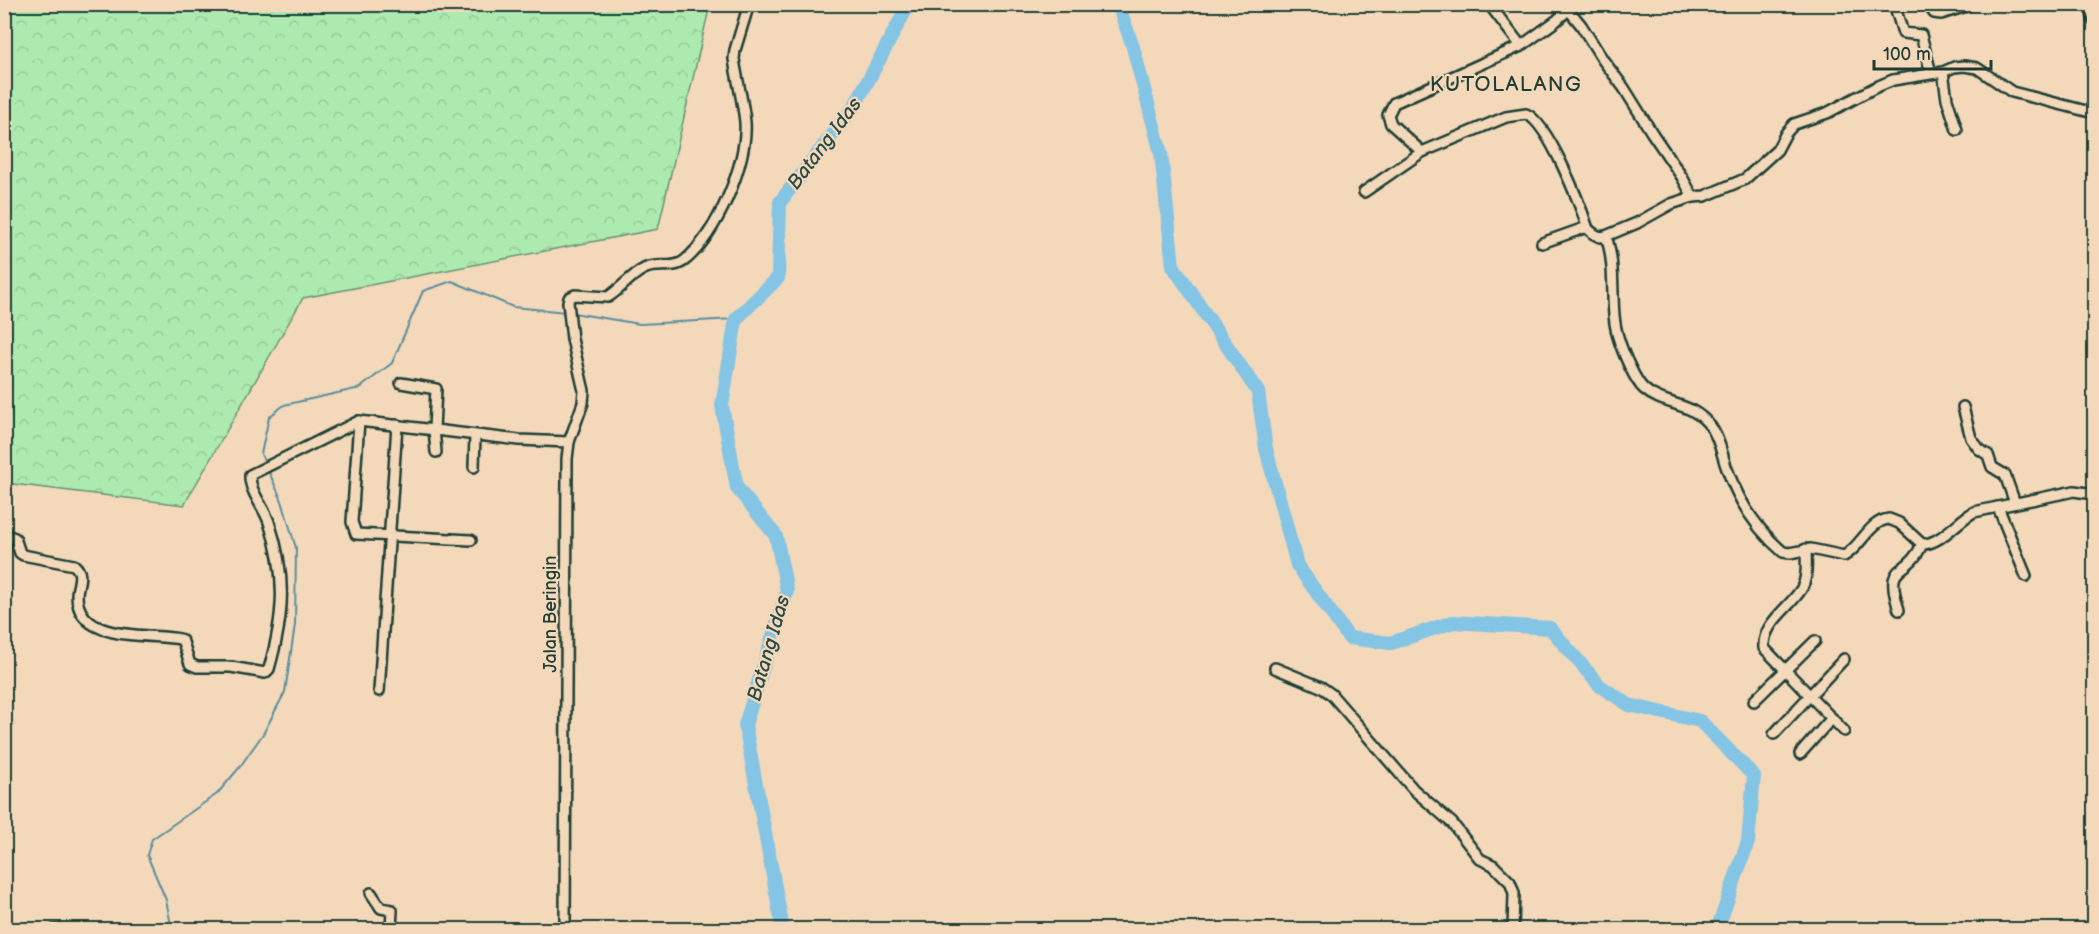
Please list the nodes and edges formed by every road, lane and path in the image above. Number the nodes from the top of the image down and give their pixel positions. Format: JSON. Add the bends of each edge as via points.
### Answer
{"nodes":[{"id":1,"x":748,"y":4,"type":"edge"},
{"id":2,"x":1489,"y":4,"type":"edge"},
{"id":3,"x":1894,"y":4,"type":"edge"},
{"id":4,"x":1928,"y":4,"type":"edge"},
{"id":5,"x":1973,"y":4,"type":"edge"},
{"id":6,"x":2090,"y":4,"type":"edge"},
{"id":7,"x":1566,"y":7,"type":"edge"},
{"id":8,"x":2094,"y":21,"type":"edge"},
{"id":9,"x":1521,"y":45,"type":"junction"},
{"id":10,"x":1943,"y":72,"type":"junction"},
{"id":11,"x":1931,"y":73,"type":"junction"},
{"id":12,"x":2094,"y":113,"type":"edge"},
{"id":13,"x":1957,"y":130,"type":"dead end"},
{"id":14,"x":1422,"y":152,"type":"junction"},
{"id":15,"x":1364,"y":192,"type":"dead end"},
{"id":16,"x":1693,"y":197,"type":"junction"},
{"id":17,"x":1587,"y":227,"type":"junction"},
{"id":18,"x":1606,"y":236,"type":"junction"},
{"id":19,"x":1542,"y":243,"type":"dead end"},
{"id":20,"x":401,"y":383,"type":"dead end"},
{"id":21,"x":1963,"y":407,"type":"dead end"},
{"id":22,"x":358,"y":421,"type":"junction"},
{"id":23,"x":397,"y":425,"type":"junction"},
{"id":24,"x":434,"y":429,"type":"junction"},
{"id":25,"x":474,"y":435,"type":"junction"},
{"id":26,"x":568,"y":442,"type":"junction"},
{"id":27,"x":436,"y":452,"type":"dead end"},
{"id":28,"x":474,"y":467,"type":"dead end"},
{"id":29,"x":2094,"y":494,"type":"edge"},
{"id":30,"x":2015,"y":503,"type":"junction"},
{"id":31,"x":1998,"y":507,"type":"junction"},
{"id":32,"x":4,"y":534,"type":"edge"},
{"id":33,"x":391,"y":537,"type":"junction"},
{"id":34,"x":471,"y":540,"type":"dead end"},
{"id":35,"x":1922,"y":544,"type":"junction"},
{"id":36,"x":1806,"y":549,"type":"junction"},
{"id":37,"x":2026,"y":576,"type":"dead end"},
{"id":38,"x":1899,"y":610,"type":"dead end"},
{"id":39,"x":1815,"y":641,"type":"dead end"},
{"id":40,"x":1844,"y":659,"type":"dead end"},
{"id":41,"x":1275,"y":668,"type":"dead end"},
{"id":42,"x":1785,"y":671,"type":"junction"},
{"id":43,"x":379,"y":691,"type":"dead end"},
{"id":44,"x":1809,"y":696,"type":"junction"},
{"id":45,"x":1754,"y":701,"type":"dead end"},
{"id":46,"x":1832,"y":718,"type":"junction"},
{"id":47,"x":1844,"y":731,"type":"dead end"},
{"id":48,"x":1774,"y":734,"type":"dead end"},
{"id":49,"x":1800,"y":754,"type":"dead end"},
{"id":50,"x":371,"y":893,"type":"dead end"},
{"id":51,"x":54,"y":930,"type":"edge"},
{"id":52,"x":59,"y":930,"type":"edge"},
{"id":53,"x":391,"y":930,"type":"edge"},
{"id":54,"x":565,"y":930,"type":"edge"},
{"id":55,"x":1513,"y":930,"type":"edge"}],
"edges":[{"from":1,"to":26,"type":"street","name":"Jalan Beringin","via":[[734,59],[745,124],[736,177],[716,224],[679,264],[643,269],[608,297],[569,298],[584,391]]},
{"from":2,"to":9,"type":"street"},
{"from":3,"to":11,"type":"street","via":[[1903,33],[1918,34],[1923,39]]},
{"from":4,"to":5,"type":"street","via":[[1930,11],[1941,14]]},
{"from":6,"to":8,"type":"street"},
{"from":7,"to":9,"type":"street","via":[[1556,21]]},
{"from":7,"to":16,"type":"street","via":[[1624,88]]},
{"from":9,"to":14,"type":"street","via":[[1394,103],[1388,115],[1391,124]]},
{"from":10,"to":11,"type":"street"},
{"from":10,"to":12,"type":"street","via":[[1964,66],[1977,69],[2012,92]]},
{"from":10,"to":13,"type":"street"},
{"from":11,"to":16,"type":"street","via":[[1893,80],[1827,113],[1794,124],[1777,150],[1745,179],[1713,194]]},
{"from":14,"to":15,"type":"street"},
{"from":14,"to":17,"type":"street","via":[[1506,117],[1532,116],[1571,184]]},
{"from":16,"to":18,"type":"street"},
{"from":17,"to":18,"type":"street","via":[[1600,237]]},
{"from":17,"to":19,"type":"street"},
{"from":18,"to":36,"type":"street","via":[[1613,265],[1616,328],[1638,382],[1649,393],[1686,407],[1704,419],[1716,436],[1733,486],[1750,516],[1783,552]]},
{"from":20,"to":24,"type":"street","via":[[436,389]]},
{"from":21,"to":30,"type":"street","via":[[1971,438],[1988,455],[1992,467],[2006,475]]},
{"from":22,"to":23,"type":"street"},
{"from":22,"to":32,"type":"street","via":[[250,475],[250,483],[266,512],[282,574],[281,620],[265,673],[197,667],[190,664],[180,639],[98,628],[84,616],[78,604],[78,568],[23,555],[15,538]]},
{"from":22,"to":33,"type":"street","via":[[354,532]]},
{"from":23,"to":24,"type":"street"},
{"from":23,"to":33,"type":"street"},
{"from":24,"to":25,"type":"street"},
{"from":24,"to":27,"type":"street"},
{"from":25,"to":26,"type":"street"},
{"from":25,"to":28,"type":"street"},
{"from":26,"to":54,"type":"street","name":"Jalan Beringin"},
{"from":29,"to":30,"type":"street","via":[[2074,491]]},
{"from":30,"to":31,"type":"street"},
{"from":31,"to":35,"type":"street","via":[[1968,515],[1934,542]]},
{"from":31,"to":37,"type":"street"},
{"from":33,"to":34,"type":"street"},
{"from":33,"to":43,"type":"street"},
{"from":35,"to":36,"type":"street","via":[[1889,519],[1876,524],[1845,556]]},
{"from":35,"to":38,"type":"street","via":[[1915,558],[1894,576],[1893,590]]},
{"from":36,"to":42,"type":"street","via":[[1807,571],[1802,587],[1775,619],[1764,640],[1765,651]]},
{"from":39,"to":42,"type":"street"},
{"from":40,"to":44,"type":"street"},
{"from":41,"to":55,"type":"street","via":[[1331,694],[1414,790],[1452,823],[1480,859],[1493,865],[1510,882],[1514,893]]},
{"from":42,"to":44,"type":"street"},
{"from":42,"to":45,"type":"street"},
{"from":44,"to":46,"type":"street"},
{"from":44,"to":48,"type":"street"},
{"from":46,"to":47,"type":"street"},
{"from":46,"to":49,"type":"street"},
{"from":50,"to":53,"type":"street","via":[[381,908],[393,910]]},
{"from":51,"to":52,"type":"street"}]}
